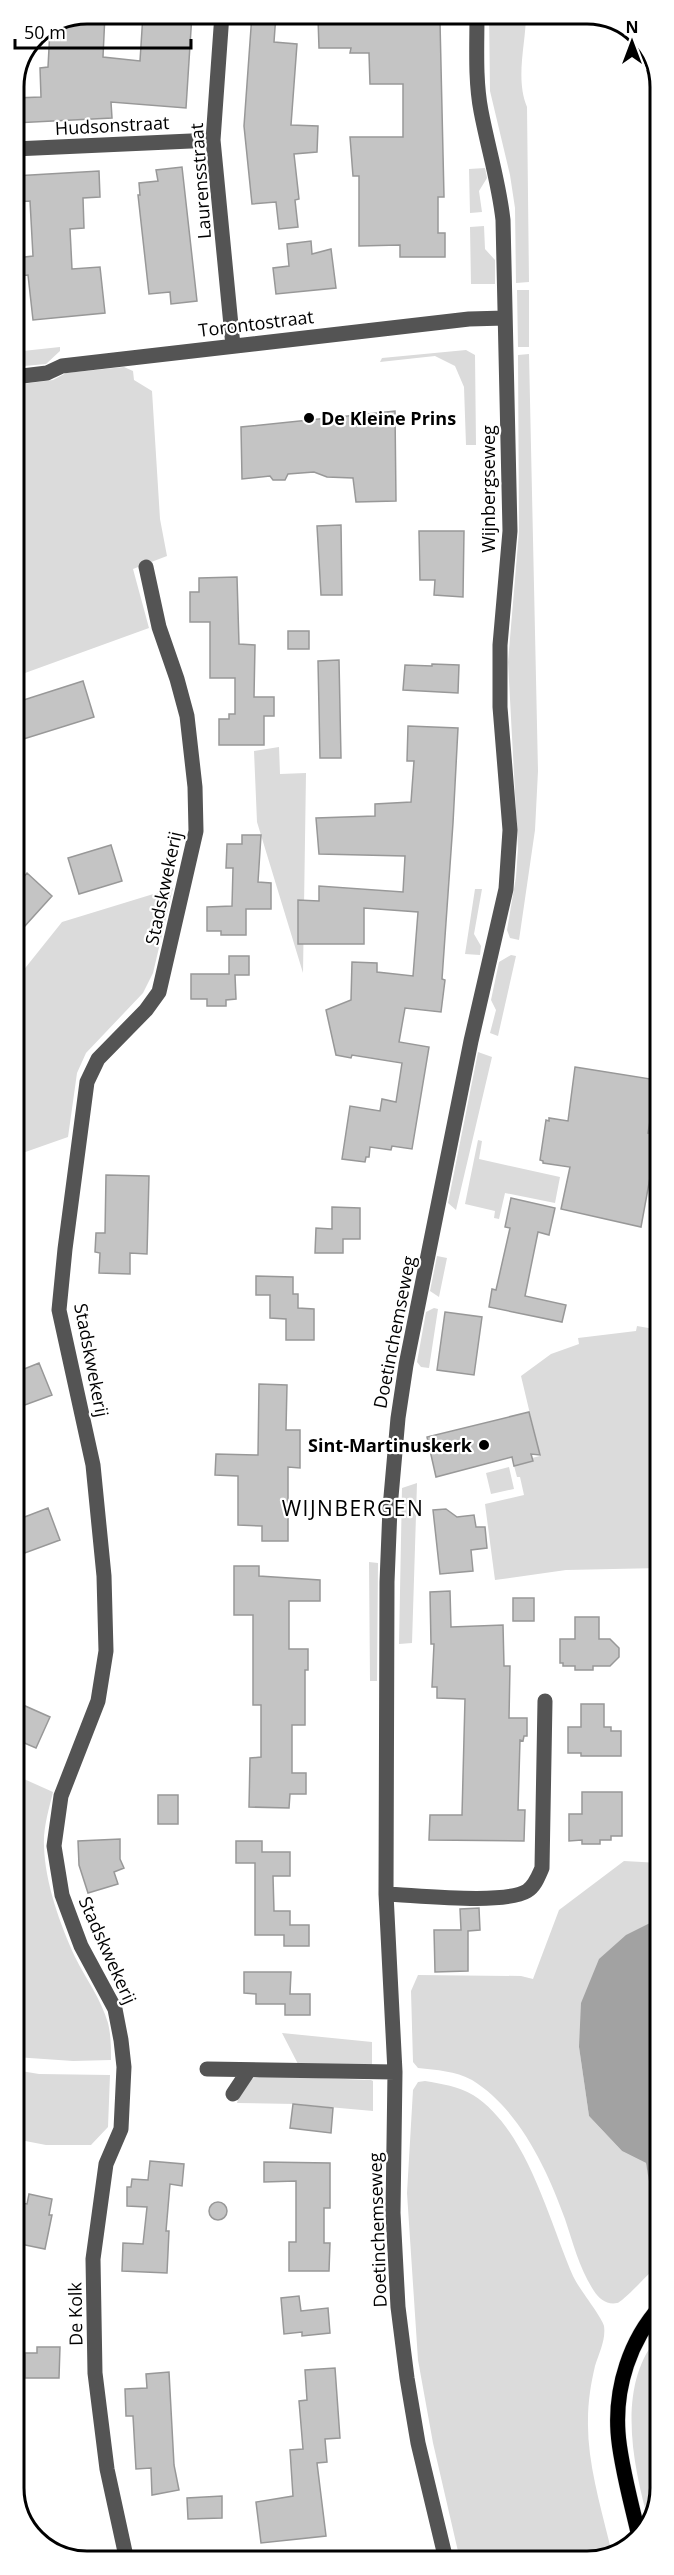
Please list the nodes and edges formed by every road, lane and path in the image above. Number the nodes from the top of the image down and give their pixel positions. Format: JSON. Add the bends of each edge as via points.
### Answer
{"nodes":[{"id":1,"x":221,"y":24,"type":"edge"},
{"id":2,"x":477,"y":24,"type":"edge"},
{"id":3,"x":213,"y":140,"type":"junction"},
{"id":4,"x":24,"y":149,"type":"edge"},
{"id":5,"x":505,"y":318,"type":"junction"},
{"id":6,"x":233,"y":346,"type":"junction"},
{"id":7,"x":24,"y":376,"type":"edge"},
{"id":8,"x":146,"y":567,"type":"dead end"},
{"id":9,"x":488,"y":964,"type":"joint"},
{"id":10,"x":545,"y":1701,"type":"dead end"},
{"id":11,"x":386,"y":1894,"type":"junction"},
{"id":12,"x":124,"y":2067,"type":"joint"},
{"id":13,"x":207,"y":2069,"type":"dead end"},
{"id":14,"x":249,"y":2070,"type":"junction"},
{"id":15,"x":395,"y":2072,"type":"junction"},
{"id":16,"x":233,"y":2094,"type":"dead end"},
{"id":17,"x":650,"y":2318,"type":"edge"},
{"id":18,"x":637,"y":2527,"type":"edge"},
{"id":19,"x":125,"y":2551,"type":"edge"},
{"id":20,"x":444,"y":2551,"type":"edge"}],
"edges":[{"from":1,"to":3,"type":"street","name":"Laurensstraat"},
{"from":2,"to":5,"type":"street","name":"Wijnbergseweg","via":[[481,110],[503,220]]},
{"from":3,"to":4,"type":"street","name":"Hudsonstraat"},
{"from":3,"to":6,"type":"street","name":"Laurensstraat"},
{"from":5,"to":6,"type":"street","name":"Torontostraat"},
{"from":5,"to":9,"type":"street","name":"Wijnbergseweg","via":[[510,531],[500,645],[500,707],[510,830],[506,889]]},
{"from":6,"to":7,"type":"street","name":"Torontostraat","via":[[62,366],[47,374]]},
{"from":8,"to":12,"type":"street","name":"Stadskwekerij","via":[[159,627],[187,716],[196,831],[159,992],[98,1059],[87,1082],[59,1310],[93,1464],[104,1576],[106,1651],[98,1701],[61,1796],[54,1846],[62,1895],[81,1946],[115,2009]]},
{"from":9,"to":11,"type":"street","name":"Doetinchemseweg","via":[[398,1418],[387,1582]]},
{"from":10,"to":11,"type":"street","via":[[542,1868],[536,1882],[528,1891],[504,1898]]},
{"from":11,"to":15,"type":"street","name":"Doetinchemseweg"},
{"from":12,"to":19,"type":"street","name":"De Kolk","via":[[121,2129],[106,2164],[93,2259],[95,2373],[107,2469]]},
{"from":13,"to":14,"type":"street"},
{"from":14,"to":15,"type":"street"},
{"from":14,"to":16,"type":"street"},
{"from":15,"to":20,"type":"street","name":"Doetinchemseweg","via":[[393,2212],[398,2307],[418,2443]]},
{"from":17,"to":18,"type":"main road","via":[[629,2357],[621,2390],[618,2432]]}]}
